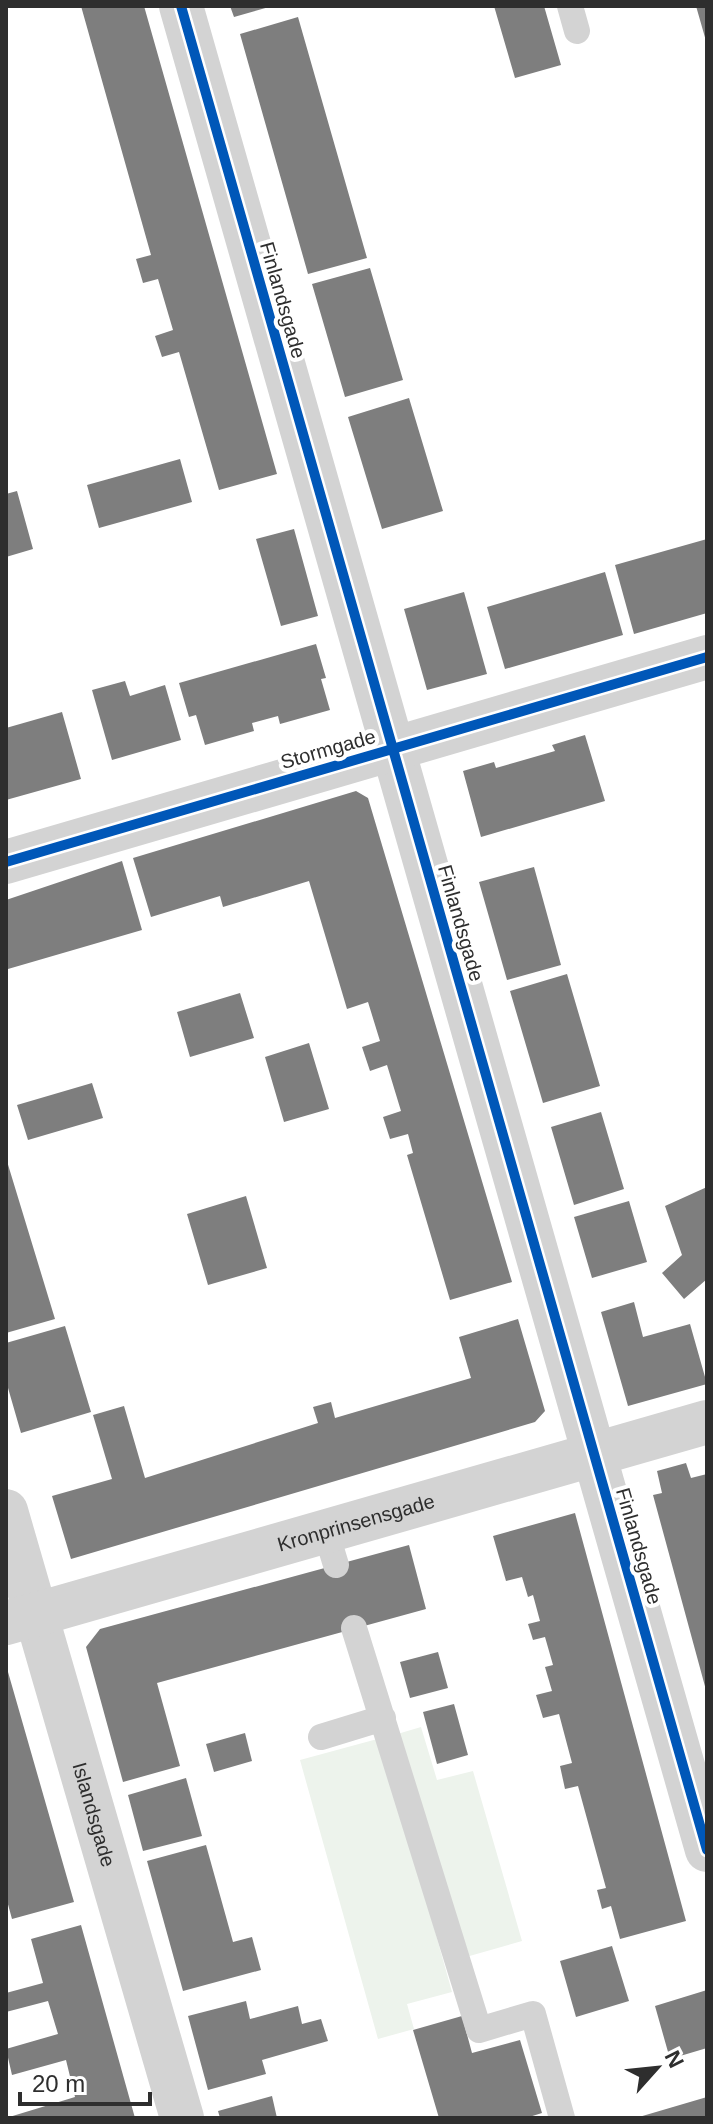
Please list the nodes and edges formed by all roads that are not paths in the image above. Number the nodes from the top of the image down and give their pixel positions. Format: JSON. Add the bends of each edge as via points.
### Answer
{"nodes":[{"id":1,"x":181,"y":6,"type":"edge"},
{"id":2,"x":707,"y":657,"type":"edge"},
{"id":3,"x":392,"y":749,"type":"junction"},
{"id":4,"x":6,"y":862,"type":"edge"},
{"id":5,"x":707,"y":1422,"type":"edge"},
{"id":6,"x":594,"y":1455,"type":"junction"},
{"id":7,"x":6,"y":1511,"type":"edge"},
{"id":8,"x":20,"y":1619,"type":"edge"},
{"id":9,"x":354,"y":1628,"type":"dead end"},
{"id":10,"x":383,"y":1718,"type":"junction"},
{"id":11,"x":321,"y":1737,"type":"dead end"},
{"id":12,"x":707,"y":1850,"type":"edge"},
{"id":13,"x":182,"y":2118,"type":"edge"},
{"id":14,"x":562,"y":2118,"type":"edge"}],
"edges":[{"from":1,"to":3,"type":"street","name":"Finlandsgade"},
{"from":2,"to":3,"type":"street","name":"Stormgade"},
{"from":3,"to":4,"type":"street","name":"Stormgade"},
{"from":3,"to":6,"type":"street","name":"Finlandsgade"},
{"from":5,"to":6,"type":"street","name":"Kronprinsensgade"},
{"from":6,"to":8,"type":"street","name":"Kronprinsensgade","via":[[331,1548]]},
{"from":6,"to":12,"type":"street","name":"Finlandsgade"},
{"from":7,"to":8,"type":"street","name":"Islandsgade"},
{"from":8,"to":13,"type":"street","name":"Islandsgade"},
{"from":9,"to":10,"type":"lane"},
{"from":10,"to":11,"type":"lane"},
{"from":10,"to":14,"type":"lane","via":[[479,2030],[533,2014]]}]}
